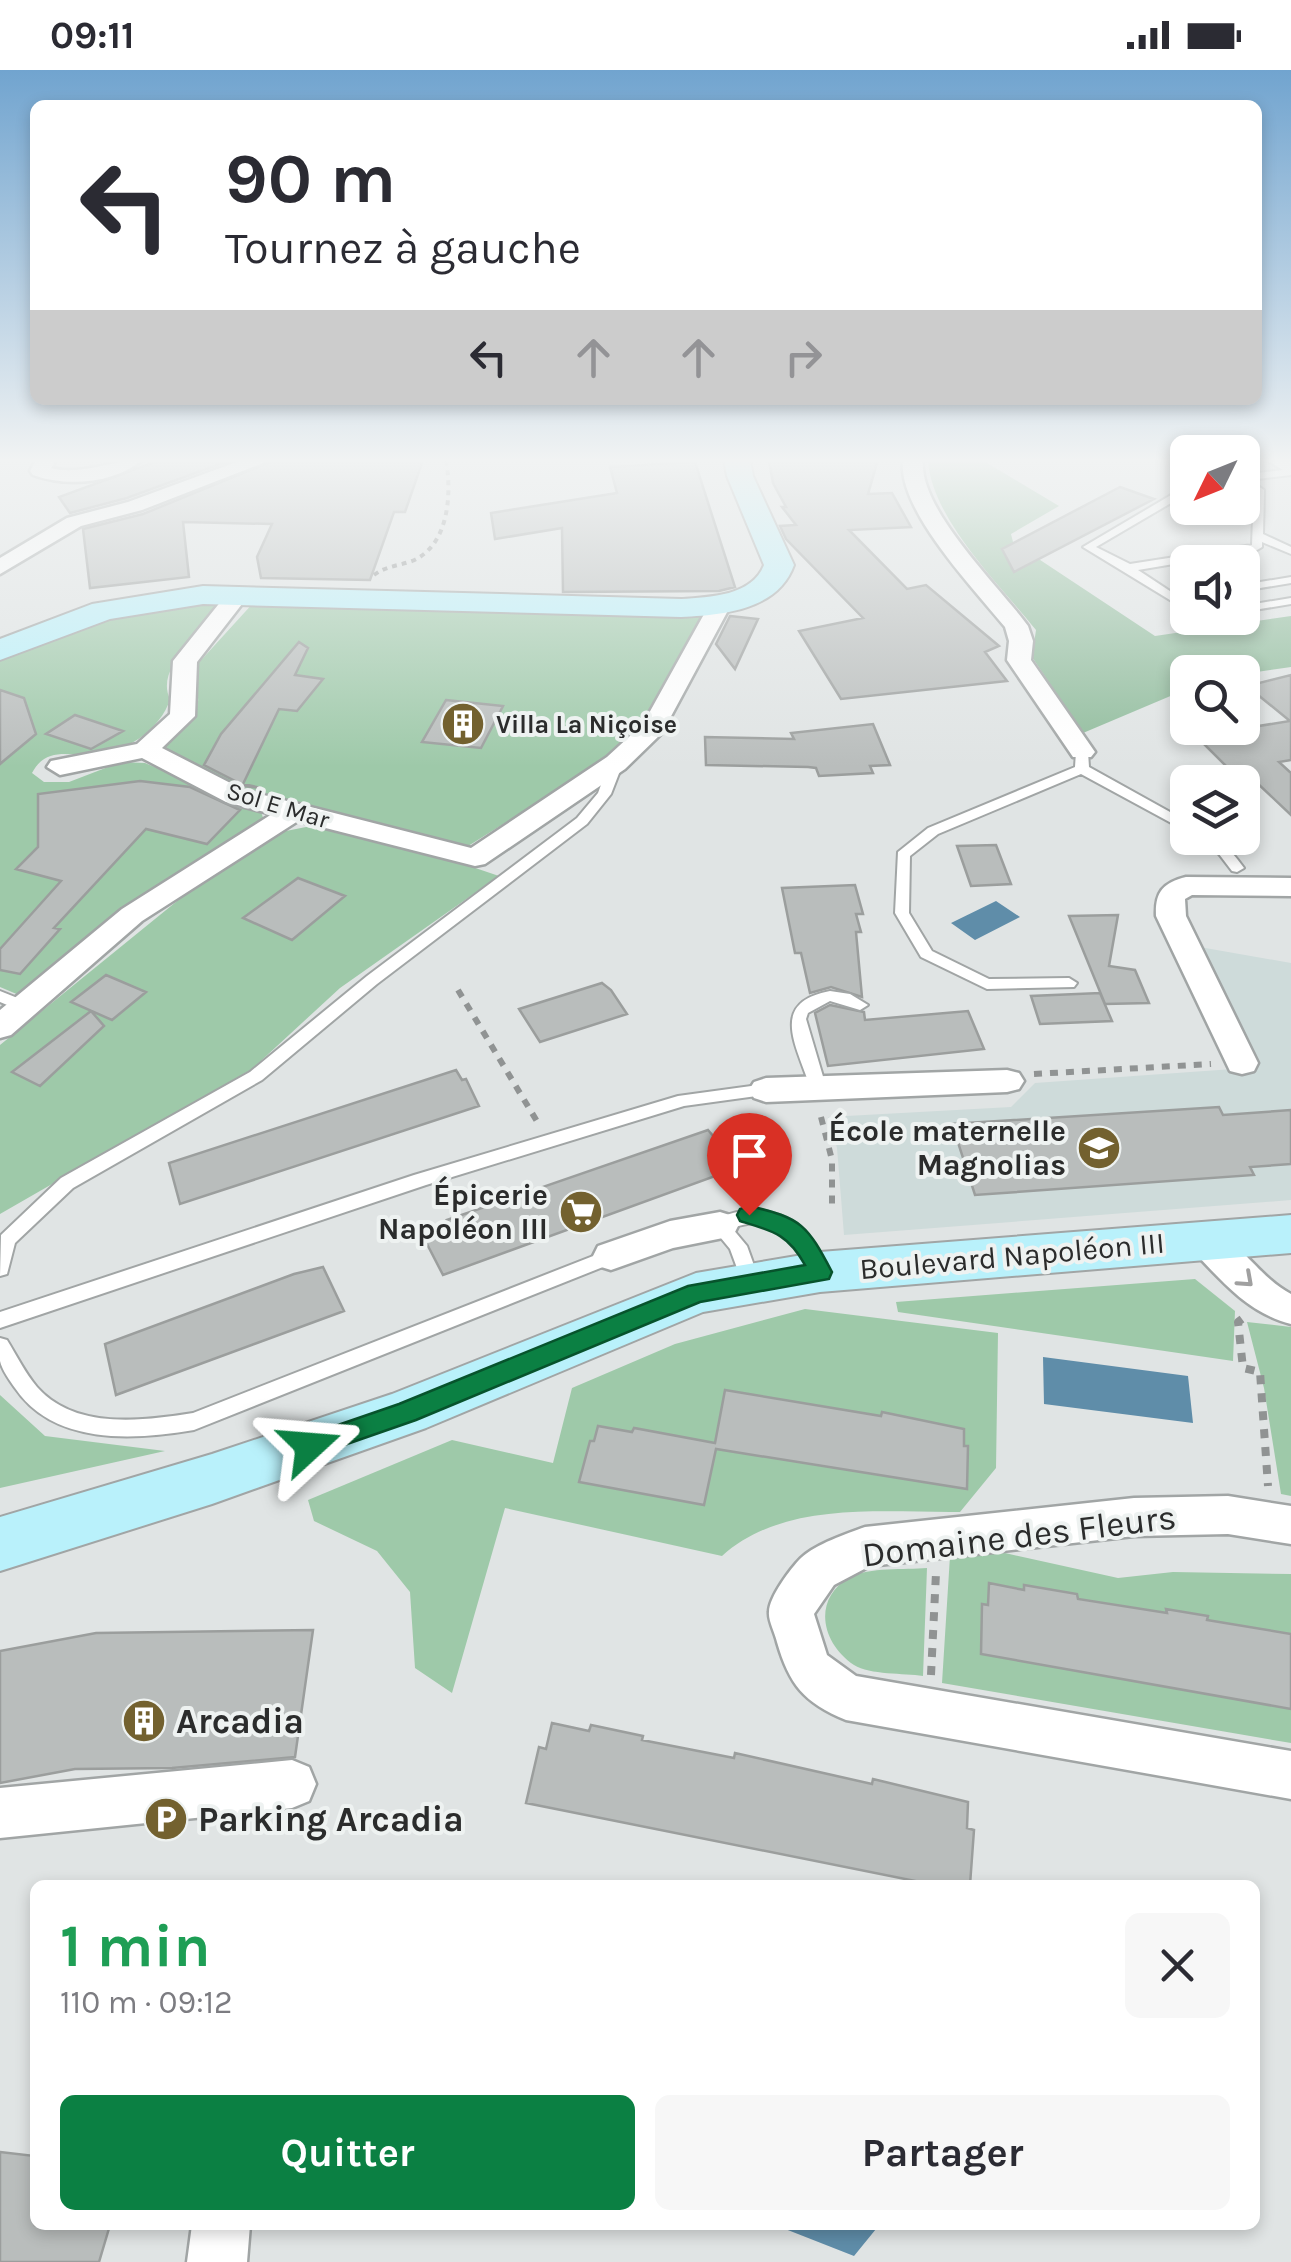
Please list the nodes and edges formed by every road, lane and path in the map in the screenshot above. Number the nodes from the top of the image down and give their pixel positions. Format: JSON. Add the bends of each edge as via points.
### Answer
{"nodes":[{"id":1,"x":405,"y":562,"type":"edge"},
{"id":2,"x":778,"y":562,"type":"edge"},
{"id":3,"x":965,"y":562,"type":"edge"},
{"id":4,"x":1117,"y":562,"type":"edge"},
{"id":5,"x":1161,"y":562,"type":"edge"},
{"id":6,"x":1128,"y":568,"type":"junction"},
{"id":7,"x":376,"y":571,"type":"dead end"},
{"id":8,"x":1291,"y":580,"type":"edge"},
{"id":9,"x":1260,"y":585,"type":"edge"},
{"id":10,"x":1170,"y":597,"type":"edge"},
{"id":11,"x":234,"y":599,"type":"junction"},
{"id":12,"x":1291,"y":601,"type":"edge"},
{"id":13,"x":721,"y":603,"type":"junction"},
{"id":14,"x":1260,"y":606,"type":"edge"},
{"id":15,"x":0,"y":650,"type":"edge"},
{"id":16,"x":145,"y":750,"type":"junction"},
{"id":17,"x":1082,"y":760,"type":"junction"},
{"id":18,"x":616,"y":763,"type":"junction"},
{"id":19,"x":60,"y":768,"type":"dead end"},
{"id":20,"x":293,"y":812,"type":"junction"},
{"id":21,"x":1170,"y":816,"type":"edge"},
{"id":22,"x":1227,"y":855,"type":"edge"},
{"id":23,"x":1237,"y":868,"type":"dead end"},
{"id":24,"x":1291,"y":887,"type":"edge"},
{"id":25,"x":1069,"y":983,"type":"dead end"},
{"id":26,"x":458,"y":990,"type":"dead end"},
{"id":27,"x":12,"y":1002,"type":"edge"},
{"id":28,"x":860,"y":1005,"type":"dead end"},
{"id":29,"x":0,"y":1028,"type":"edge"},
{"id":30,"x":1242,"y":1062,"type":"joint"},
{"id":31,"x":1007,"y":1081,"type":"joint"},
{"id":32,"x":766,"y":1090,"type":"joint"},
{"id":33,"x":830,"y":1090,"type":"junction"},
{"id":34,"x":549,"y":1141,"type":"junction"},
{"id":35,"x":832,"y":1204,"type":"dead end"},
{"id":36,"x":720,"y":1226,"type":"junction"},
{"id":37,"x":1291,"y":1234,"type":"edge"},
{"id":38,"x":1206,"y":1241,"type":"junction"},
{"id":39,"x":611,"y":1256,"type":"joint"},
{"id":40,"x":0,"y":1269,"type":"edge"},
{"id":41,"x":820,"y":1272,"type":"junction"},
{"id":42,"x":751,"y":1282,"type":"junction"},
{"id":43,"x":1280,"y":1304,"type":"edge"},
{"id":44,"x":0,"y":1320,"type":"edge"},
{"id":45,"x":0,"y":1346,"type":"edge"},
{"id":46,"x":1281,"y":1524,"type":"edge"},
{"id":47,"x":938,"y":1539,"type":"junction"},
{"id":48,"x":0,"y":1544,"type":"edge"},
{"id":49,"x":930,"y":1711,"type":"junction"},
{"id":50,"x":1291,"y":1775,"type":"edge"},
{"id":51,"x":292,"y":1784,"type":"dead end"},
{"id":52,"x":0,"y":1813,"type":"edge"},
{"id":53,"x":220,"y":2230,"type":"edge"},
{"id":54,"x":217,"y":2262,"type":"edge"}],
"edges":[{"from":1,"to":7,"type":"path"},
{"from":2,"to":13,"type":"street","via":[[769,583]]},
{"from":3,"to":17,"type":"street","via":[[1016,626],[1019,660]]},
{"from":4,"to":6,"type":"lane"},
{"from":5,"to":6,"type":"lane"},
{"from":6,"to":10,"type":"lane"},
{"from":8,"to":9,"type":"lane"},
{"from":11,"to":13,"type":"street","via":[[681,608]]},
{"from":11,"to":15,"type":"street","via":[[124,606]]},
{"from":11,"to":16,"type":"street","via":[[186,661],[182,716]]},
{"from":12,"to":14,"type":"lane"},
{"from":13,"to":18,"type":"street","via":[[652,728]]},
{"from":16,"to":19,"type":"street"},
{"from":16,"to":20,"type":"street","name":"Sol E Mar","via":[[235,796]]},
{"from":17,"to":21,"type":"lane"},
{"from":17,"to":25,"type":"lane","via":[[933,831],[903,855],[902,913],[926,954],[987,984]]},
{"from":18,"to":20,"type":"street","name":"Sol E Mar","via":[[475,858]]},
{"from":18,"to":40,"type":"lane","via":[[604,794],[582,821],[256,1076],[67,1183],[7,1240]]},
{"from":20,"to":27,"type":"street"},
{"from":22,"to":23,"type":"lane"},
{"from":24,"to":30,"type":"street","via":[[1186,886],[1170,896],[1171,916]]},
{"from":26,"to":34,"type":"path"},
{"from":27,"to":29,"type":"street"},
{"from":28,"to":33,"type":"lane","via":[[826,995],[798,1018]]},
{"from":30,"to":31,"type":"path","via":[[1031,1074]]},
{"from":31,"to":33,"type":"street"},
{"from":32,"to":33,"type":"street"},
{"from":32,"to":34,"type":"lane","via":[[684,1100]]},
{"from":33,"to":35,"type":"path","via":[[843,1100],[821,1116],[832,1160]]},
{"from":34,"to":44,"type":"lane"},
{"from":36,"to":39,"type":"street"},
{"from":36,"to":41,"type":"lane","via":[[749,1215],[780,1224],[801,1236]]},
{"from":36,"to":42,"type":"lane","via":[[738,1246]]},
{"from":37,"to":38,"type":"street","name":"Boulevard Napoléon III"},
{"from":38,"to":41,"type":"street","name":"Boulevard Napoléon III"},
{"from":38,"to":43,"type":"street","one_way":true},
{"from":39,"to":45,"type":"lane","via":[[194,1421],[154,1429],[71,1419],[34,1398]]},
{"from":41,"to":42,"type":"street","name":"Boulevard Napoléon III"},
{"from":42,"to":48,"type":"street","name":"Boulevard Napoléon III","via":[[649,1310],[389,1418]]},
{"from":43,"to":46,"type":"path","via":[[1238,1322],[1242,1368],[1260,1372]]},
{"from":46,"to":47,"type":"street","name":"Domaine des Fleurs","via":[[1228,1515],[1134,1517]]},
{"from":47,"to":49,"type":"path"},
{"from":47,"to":49,"type":"street","name":"Domaine des Fleurs","via":[[866,1547],[818,1571],[791,1611],[808,1670],[846,1696]]},
{"from":49,"to":50,"type":"street","name":"Domaine des Fleurs"},
{"from":51,"to":52,"type":"street"},
{"from":53,"to":54,"type":"street"}]}
